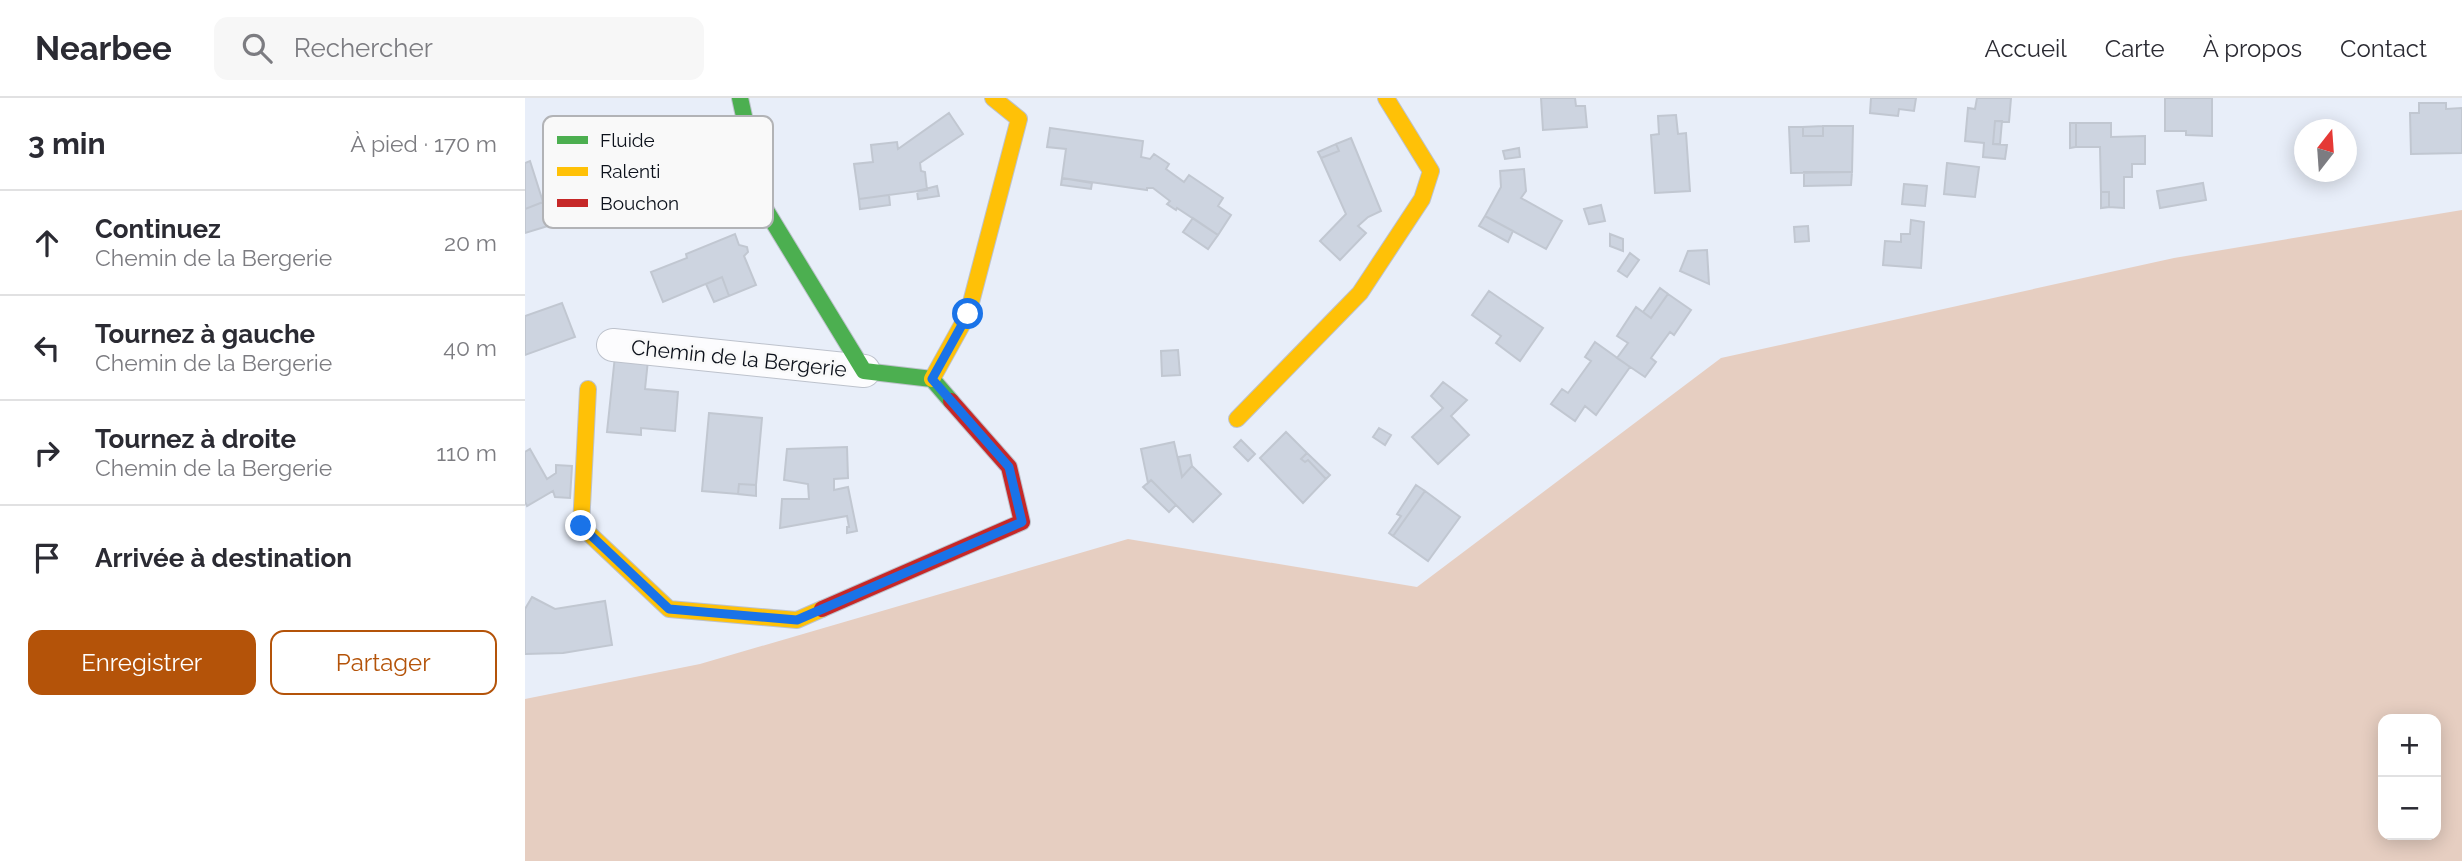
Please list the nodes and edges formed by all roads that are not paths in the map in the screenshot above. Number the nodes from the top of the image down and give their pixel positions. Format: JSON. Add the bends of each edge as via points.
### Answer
{"nodes":[{"id":1,"x":740,"y":98,"type":"edge"},
{"id":2,"x":993,"y":98,"type":"edge"},
{"id":3,"x":1386,"y":98,"type":"edge"},
{"id":4,"x":744,"y":116,"type":"edge"},
{"id":5,"x":773,"y":222,"type":"edge"},
{"id":6,"x":613,"y":345,"type":"dead end"},
{"id":7,"x":864,"y":371,"type":"junction"},
{"id":8,"x":932,"y":379,"type":"junction"},
{"id":9,"x":588,"y":389,"type":"dead end"},
{"id":10,"x":1237,"y":419,"type":"dead end"}],
"edges":[{"from":1,"to":4,"type":"street","name":"Chemin de la Bergerie"},
{"from":2,"to":8,"type":"street","via":[[1019,119],[968,314]]},
{"from":3,"to":10,"type":"street","via":[[1431,171],[1422,199],[1360,293]]},
{"from":5,"to":7,"type":"street","name":"Chemin de la Bergerie"},
{"from":6,"to":7,"type":"street","name":"Chemin de la Bergerie"},
{"from":7,"to":8,"type":"street","name":"Chemin de la Bergerie"},
{"from":8,"to":9,"type":"street","via":[[1009,467],[1022,522],[797,620],[669,609],[581,526]]}]}
